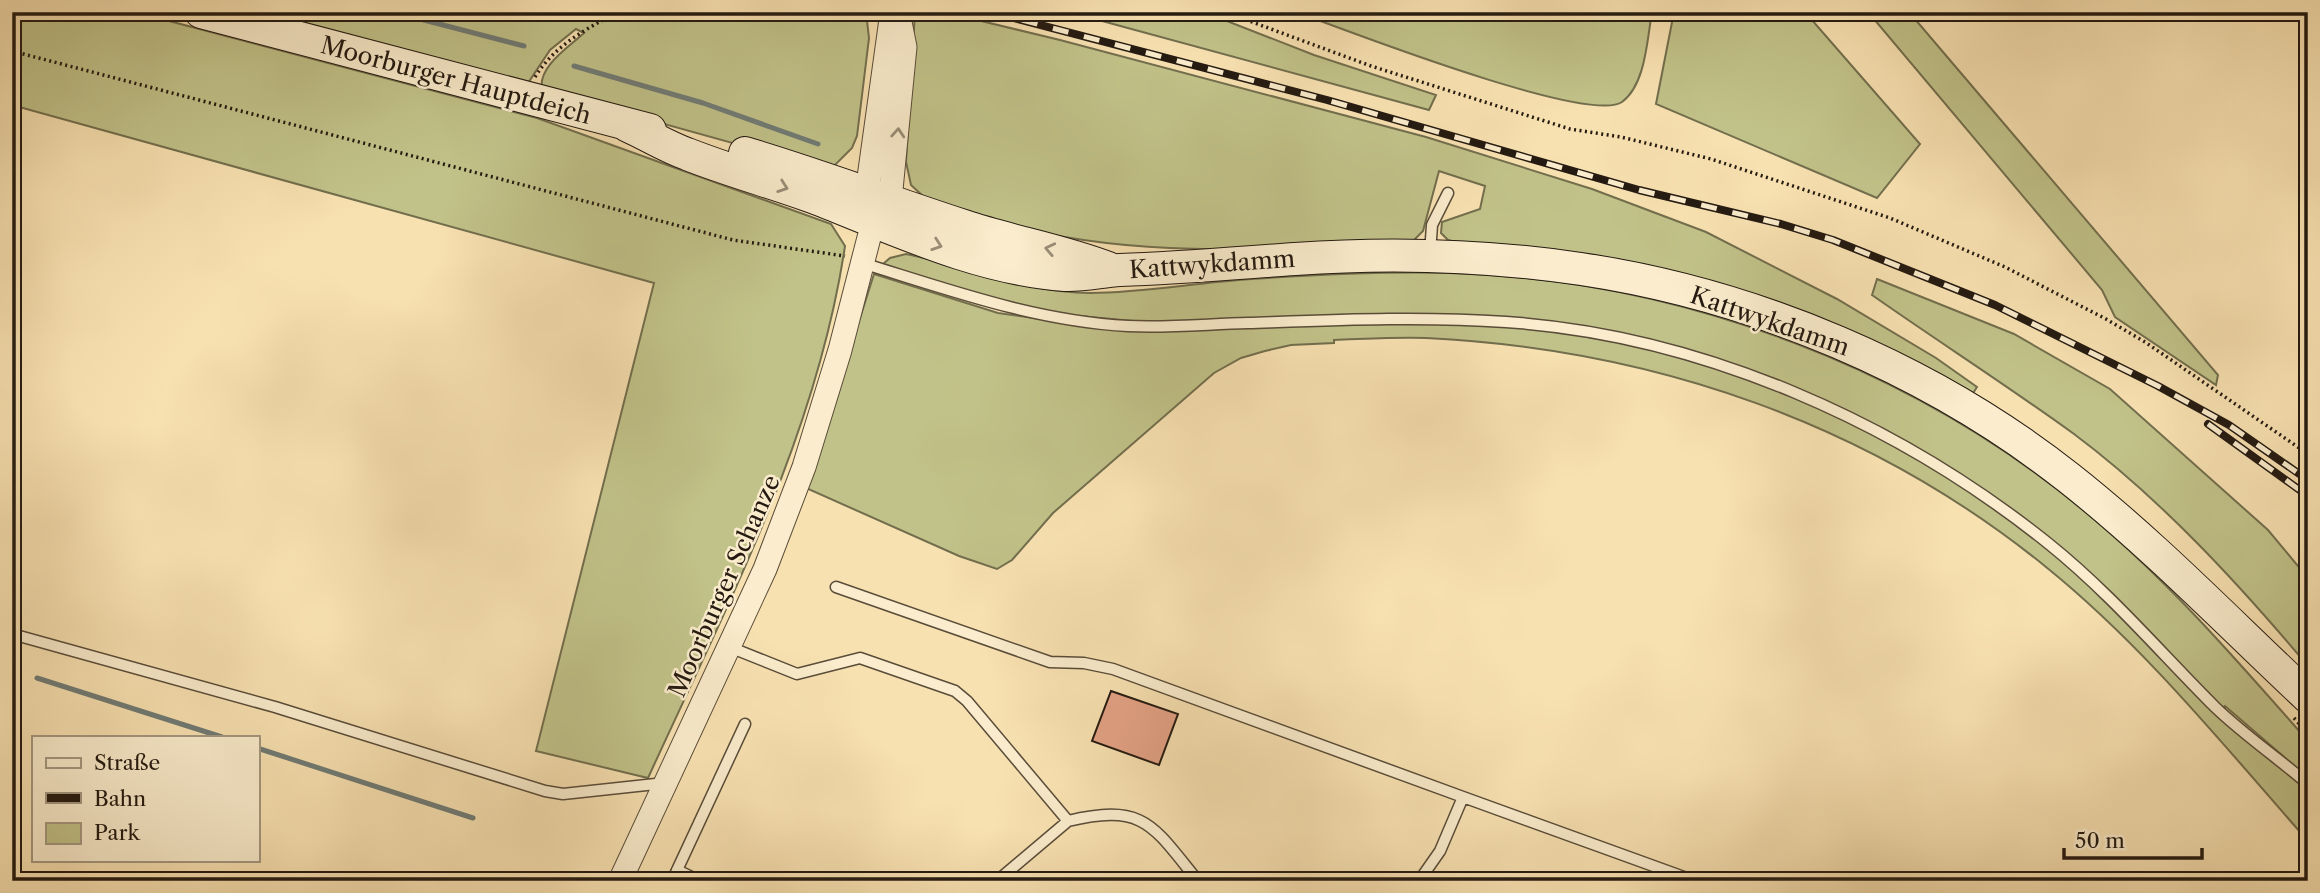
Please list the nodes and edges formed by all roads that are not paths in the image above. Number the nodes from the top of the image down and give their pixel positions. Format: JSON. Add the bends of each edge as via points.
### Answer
{"nodes":[{"id":1,"x":201,"y":12,"type":"edge"},
{"id":2,"x":892,"y":12,"type":"edge"},
{"id":3,"x":898,"y":12,"type":"edge"},
{"id":4,"x":1448,"y":193,"type":"dead end"},
{"id":5,"x":877,"y":205,"type":"junction"},
{"id":6,"x":1430,"y":256,"type":"junction"},
{"id":7,"x":862,"y":263,"type":"junction"},
{"id":8,"x":836,"y":587,"type":"dead end"},
{"id":9,"x":12,"y":634,"type":"edge"},
{"id":10,"x":727,"y":646,"type":"junction"},
{"id":11,"x":2308,"y":697,"type":"edge"},
{"id":12,"x":745,"y":724,"type":"dead end"},
{"id":13,"x":665,"y":783,"type":"junction"},
{"id":14,"x":2308,"y":784,"type":"edge"},
{"id":15,"x":1463,"y":797,"type":"junction"},
{"id":16,"x":1068,"y":821,"type":"junction"},
{"id":17,"x":675,"y":876,"type":"edge"},
{"id":18,"x":621,"y":881,"type":"edge"},
{"id":19,"x":700,"y":881,"type":"edge"},
{"id":20,"x":997,"y":881,"type":"edge"},
{"id":21,"x":1198,"y":881,"type":"edge"},
{"id":22,"x":1419,"y":881,"type":"edge"},
{"id":23,"x":1696,"y":881,"type":"edge"}],
"edges":[{"from":1,"to":5,"type":"main road","name":"Moorburger Hauptdeich","via":[[628,126],[686,136],[833,179]]},
{"from":2,"to":5,"type":"street"},
{"from":5,"to":3,"type":"street","one_way":true,"via":[[897,154],[905,47]]},
{"from":4,"to":6,"type":"lane","via":[[1432,225]]},
{"from":5,"to":6,"type":"main road","name":"Kattwykdamm","via":[[959,252],[1068,276],[1298,259]]},
{"from":5,"to":7,"type":"street","name":"Moorburger Schanze"},
{"from":6,"to":11,"type":"main road","name":"Kattwykdamm","via":[[1537,263],[1647,282],[1779,320],[1881,363],[1959,404],[2066,475],[2169,564]]},
{"from":7,"to":10,"type":"street","name":"Moorburger Schanze","via":[[804,467],[765,569]]},
{"from":7,"to":14,"type":"lane","via":[[999,306],[1061,318],[1163,326],[1424,318],[1511,322],[1646,346],[1743,373],[1867,424],[1992,501],[2110,598],[2217,708]]},
{"from":8,"to":15,"type":"lane","via":[[1050,663],[1113,669]]},
{"from":9,"to":13,"type":"lane","via":[[275,707],[545,790],[563,794]]},
{"from":10,"to":13,"type":"street","name":"Moorburger Schanze"},
{"from":10,"to":16,"type":"lane","via":[[797,674],[860,658],[955,691]]},
{"from":12,"to":17,"type":"lane"},
{"from":13,"to":18,"type":"street","name":"Moorburger Schanze"},
{"from":15,"to":22,"type":"lane","via":[[1440,851]]},
{"from":15,"to":23,"type":"lane"},
{"from":16,"to":20,"type":"lane"},
{"from":16,"to":21,"type":"lane","via":[[1101,813],[1139,818],[1154,828]]},
{"from":17,"to":19,"type":"lane"}]}
